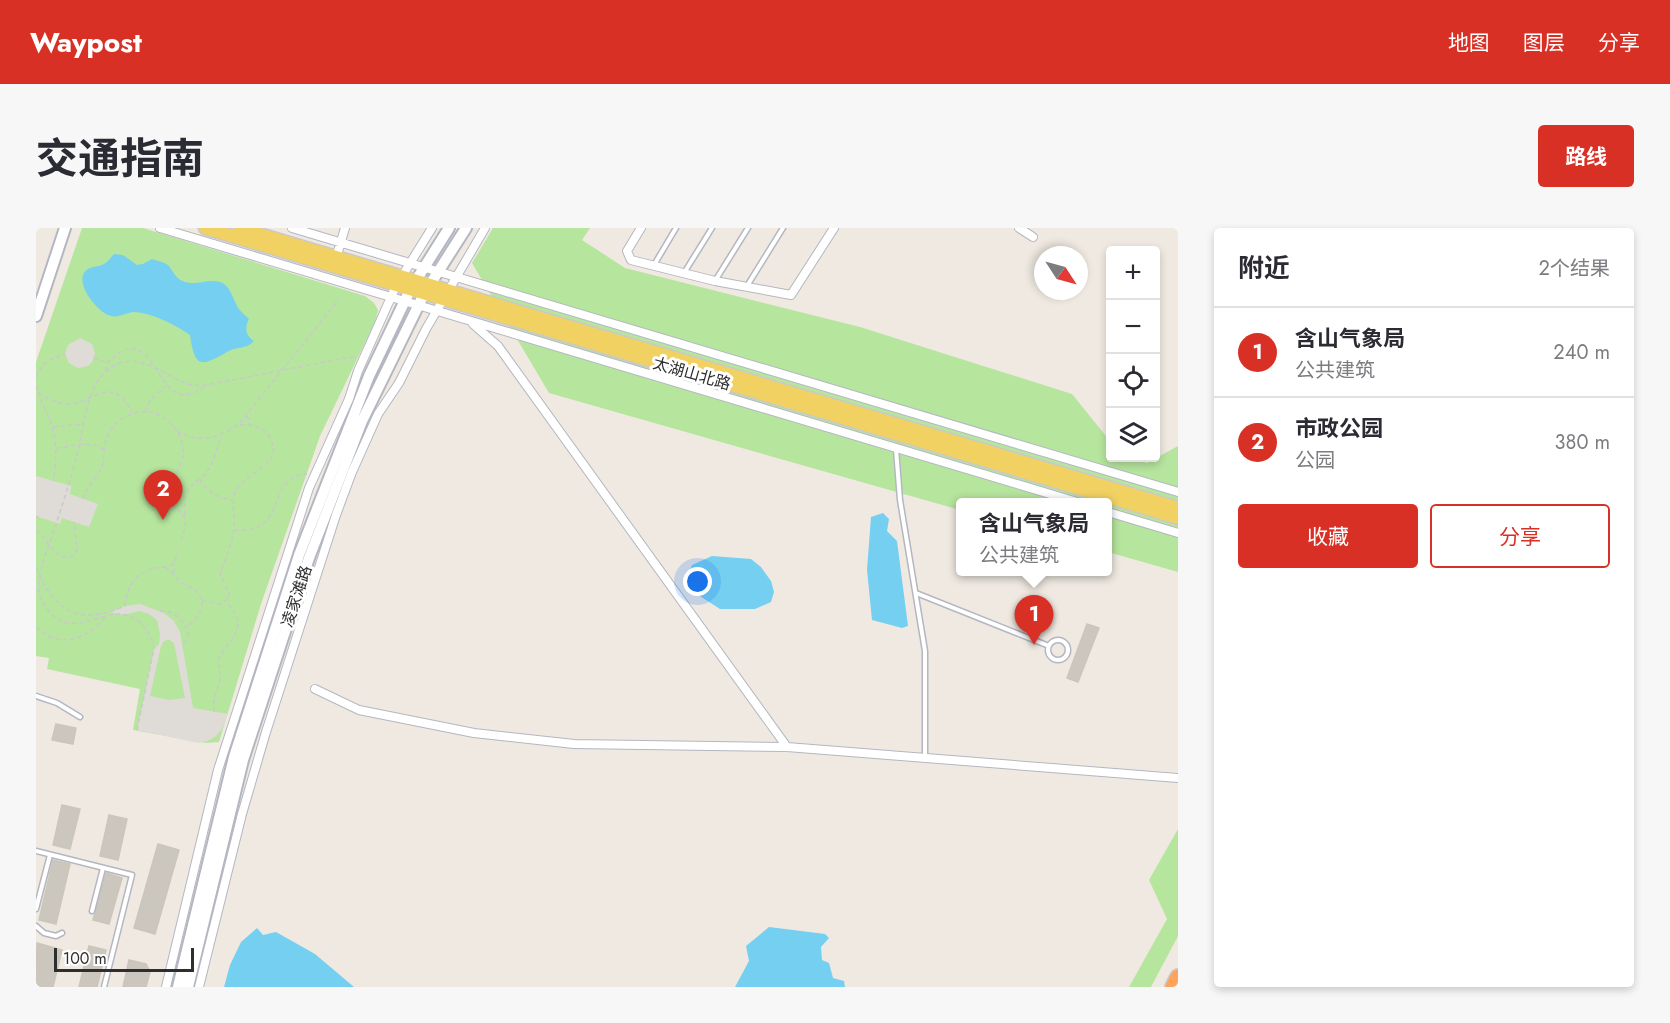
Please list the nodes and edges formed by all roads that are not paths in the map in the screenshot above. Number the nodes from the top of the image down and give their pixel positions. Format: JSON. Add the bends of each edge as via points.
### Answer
{"nodes":[{"id":1,"x":65,"y":228,"type":"edge"},
{"id":2,"x":160,"y":228,"type":"edge"},
{"id":3,"x":205,"y":228,"type":"edge"},
{"id":4,"x":239,"y":228,"type":"edge"},
{"id":5,"x":292,"y":228,"type":"edge"},
{"id":6,"x":345,"y":228,"type":"edge"},
{"id":7,"x":432,"y":228,"type":"edge"},
{"id":8,"x":449,"y":228,"type":"edge"},
{"id":9,"x":466,"y":228,"type":"edge"},
{"id":10,"x":485,"y":228,"type":"edge"},
{"id":11,"x":641,"y":228,"type":"edge"},
{"id":12,"x":676,"y":228,"type":"edge"},
{"id":13,"x":712,"y":228,"type":"edge"},
{"id":14,"x":748,"y":228,"type":"edge"},
{"id":15,"x":783,"y":228,"type":"edge"},
{"id":16,"x":834,"y":228,"type":"edge"},
{"id":17,"x":1019,"y":228,"type":"edge"},
{"id":18,"x":1033,"y":237,"type":"dead end"},
{"id":19,"x":341,"y":242,"type":"junction"},
{"id":20,"x":336,"y":258,"type":"junction"},
{"id":21,"x":410,"y":262,"type":"junction"},
{"id":22,"x":654,"y":266,"type":"junction"},
{"id":23,"x":424,"y":267,"type":"junction"},
{"id":24,"x":439,"y":271,"type":"junction"},
{"id":25,"x":684,"y":273,"type":"junction"},
{"id":26,"x":456,"y":276,"type":"junction"},
{"id":27,"x":715,"y":281,"type":"junction"},
{"id":28,"x":396,"y":287,"type":"junction"},
{"id":29,"x":747,"y":287,"type":"junction"},
{"id":30,"x":410,"y":291,"type":"junction"},
{"id":31,"x":424,"y":295,"type":"junction"},
{"id":32,"x":442,"y":301,"type":"junction"},
{"id":33,"x":36,"y":316,"type":"edge"},
{"id":34,"x":470,"y":321,"type":"junction"},
{"id":35,"x":896,"y":448,"type":"junction"},
{"id":36,"x":1178,"y":492,"type":"edge"},
{"id":37,"x":1064,"y":498,"type":"edge"},
{"id":38,"x":1110,"y":498,"type":"edge"},
{"id":39,"x":1112,"y":499,"type":"edge"},
{"id":40,"x":1178,"y":508,"type":"edge"},
{"id":41,"x":1112,"y":513,"type":"edge"},
{"id":42,"x":1178,"y":518,"type":"edge"},
{"id":43,"x":1178,"y":532,"type":"edge"},
{"id":44,"x":915,"y":593,"type":"junction"},
{"id":45,"x":1049,"y":646,"type":"junction"},
{"id":46,"x":315,"y":689,"type":"dead end"},
{"id":47,"x":36,"y":696,"type":"edge"},
{"id":48,"x":80,"y":717,"type":"dead end"},
{"id":49,"x":787,"y":747,"type":"junction"},
{"id":50,"x":925,"y":759,"type":"junction"},
{"id":51,"x":1178,"y":778,"type":"edge"},
{"id":52,"x":36,"y":851,"type":"edge"},
{"id":53,"x":50,"y":855,"type":"junction"},
{"id":54,"x":103,"y":868,"type":"junction"},
{"id":55,"x":36,"y":909,"type":"edge"},
{"id":56,"x":92,"y":911,"type":"dead end"},
{"id":57,"x":36,"y":926,"type":"edge"},
{"id":58,"x":62,"y":933,"type":"dead end"},
{"id":59,"x":1178,"y":977,"type":"edge"},
{"id":60,"x":104,"y":987,"type":"edge"},
{"id":61,"x":166,"y":987,"type":"edge"},
{"id":62,"x":178,"y":987,"type":"edge"},
{"id":63,"x":188,"y":987,"type":"edge"},
{"id":64,"x":199,"y":987,"type":"edge"},
{"id":65,"x":1173,"y":987,"type":"edge"}],
"edges":[{"from":1,"to":33,"type":"main road"},
{"from":2,"to":28,"type":"street"},
{"from":3,"to":28,"type":"main road","name":"太湖山北路"},
{"from":4,"to":20,"type":"main road","name":"太湖山北路"},
{"from":5,"to":19,"type":"street"},
{"from":6,"to":19,"type":"street"},
{"from":7,"to":21,"type":"street"},
{"from":8,"to":23,"type":"main road","name":"凌家滩路"},
{"from":9,"to":24,"type":"main road","name":"凌家滩路"},
{"from":10,"to":26,"type":"street"},
{"from":11,"to":22,"type":"street","via":[[627,251],[631,260]]},
{"from":12,"to":22,"type":"lane"},
{"from":13,"to":25,"type":"lane"},
{"from":14,"to":27,"type":"lane"},
{"from":15,"to":29,"type":"lane"},
{"from":16,"to":29,"type":"street","via":[[792,295]]},
{"from":17,"to":18,"type":"street"},
{"from":19,"to":20,"type":"street"},
{"from":19,"to":21,"type":"street"},
{"from":20,"to":28,"type":"main road","name":"太湖山北路"},
{"from":21,"to":23,"type":"street"},
{"from":21,"to":28,"type":"street"},
{"from":22,"to":25,"type":"street"},
{"from":23,"to":24,"type":"street"},
{"from":23,"to":30,"type":"main road","name":"凌家滩路"},
{"from":24,"to":26,"type":"street"},
{"from":24,"to":31,"type":"main road","name":"凌家滩路"},
{"from":25,"to":27,"type":"street"},
{"from":26,"to":32,"type":"street"},
{"from":26,"to":36,"type":"street"},
{"from":27,"to":29,"type":"street"},
{"from":28,"to":30,"type":"main road","name":"太湖山北路"},
{"from":28,"to":30,"type":"street"},
{"from":28,"to":61,"type":"street","via":[[309,489],[218,770]]},
{"from":30,"to":31,"type":"main road","name":"太湖山北路"},
{"from":30,"to":31,"type":"street"},
{"from":30,"to":62,"type":"main road","name":"凌家滩路","via":[[369,376],[299,555],[234,757]]},
{"from":31,"to":32,"type":"main road","name":"太湖山北路"},
{"from":31,"to":32,"type":"street"},
{"from":31,"to":63,"type":"main road","name":"凌家滩路","via":[[362,421],[309,558],[243,760]]},
{"from":32,"to":34,"type":"street"},
{"from":32,"to":38,"type":"main road","name":"太湖山北路"},
{"from":32,"to":40,"type":"main road","name":"太湖山北路"},
{"from":32,"to":64,"type":"street","via":[[378,414],[336,515],[242,814]]},
{"from":34,"to":35,"type":"street"},
{"from":34,"to":49,"type":"street","via":[[498,346]]},
{"from":35,"to":37,"type":"street"},
{"from":35,"to":44,"type":"lane"},
{"from":39,"to":42,"type":"main road","name":"太湖山北路"},
{"from":41,"to":43,"type":"street"},
{"from":44,"to":45,"type":"lane"},
{"from":44,"to":50,"type":"lane","via":[[925,651]]},
{"from":45,"to":45,"type":"lane","via":[[1048,652],[1054,659],[1067,653],[1067,646],[1060,640]]},
{"from":46,"to":49,"type":"street","via":[[359,710],[474,733],[574,744]]},
{"from":47,"to":48,"type":"lane"},
{"from":49,"to":50,"type":"street"},
{"from":50,"to":51,"type":"street"},
{"from":52,"to":53,"type":"lane"},
{"from":53,"to":54,"type":"lane"},
{"from":53,"to":55,"type":"lane"},
{"from":54,"to":56,"type":"lane"},
{"from":54,"to":60,"type":"lane","via":[[132,875]]},
{"from":57,"to":58,"type":"lane","via":[[56,936]]},
{"from":59,"to":65,"type":"highway"}]}
